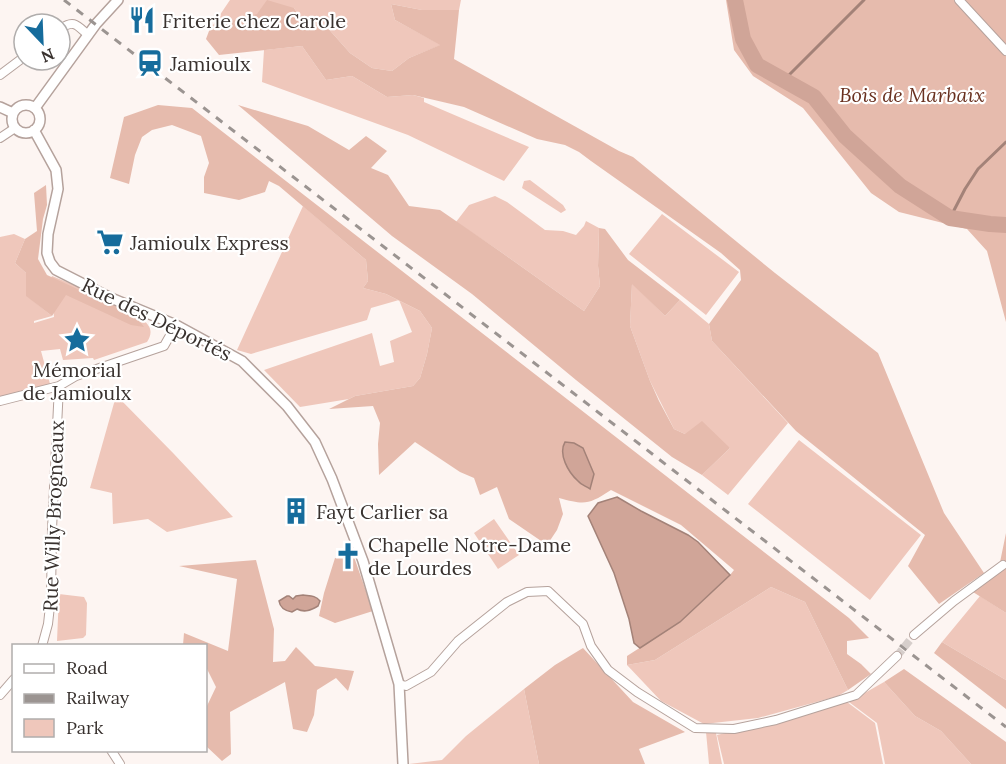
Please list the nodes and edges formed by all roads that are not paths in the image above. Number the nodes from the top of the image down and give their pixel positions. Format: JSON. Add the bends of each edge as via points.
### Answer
{"nodes":[{"id":1,"x":118,"y":0,"type":"edge"},
{"id":2,"x":959,"y":0,"type":"edge"},
{"id":3,"x":72,"y":24,"type":"edge"},
{"id":4,"x":88,"y":35,"type":"junction"},
{"id":5,"x":1006,"y":51,"type":"edge"},
{"id":6,"x":0,"y":107,"type":"edge"},
{"id":7,"x":35,"y":108,"type":"junction"},
{"id":8,"x":13,"y":113,"type":"junction"},
{"id":9,"x":15,"y":128,"type":"junction"},
{"id":10,"x":34,"y":130,"type":"junction"},
{"id":11,"x":0,"y":138,"type":"edge"},
{"id":12,"x":176,"y":325,"type":"junction"},
{"id":13,"x":59,"y":386,"type":"junction"},
{"id":14,"x":0,"y":400,"type":"edge"},
{"id":15,"x":1003,"y":565,"type":"dead end"},
{"id":16,"x":914,"y":635,"type":"tunnel mouth"},
{"id":17,"x":42,"y":644,"type":"edge"},
{"id":18,"x":897,"y":656,"type":"tunnel mouth"},
{"id":19,"x":12,"y":681,"type":"edge"},
{"id":20,"x":399,"y":684,"type":"junction"},
{"id":21,"x":0,"y":695,"type":"edge"},
{"id":22,"x":403,"y":764,"type":"edge"}],
"edges":[{"from":1,"to":4,"type":"street"},
{"from":2,"to":5,"type":"street"},
{"from":3,"to":4,"type":"street"},
{"from":4,"to":7,"type":"street"},
{"from":6,"to":8,"type":"street"},
{"from":7,"to":8,"type":"street","via":[[24,105]]},
{"from":7,"to":10,"type":"street","via":[[39,123]]},
{"from":8,"to":9,"type":"street"},
{"from":9,"to":10,"type":"street","via":[[22,133]]},
{"from":9,"to":11,"type":"street"},
{"from":10,"to":12,"type":"street","name":"Rue des Déportés","via":[[56,170],[58,189],[46,253],[50,262],[56,270],[111,298]]},
{"from":12,"to":13,"type":"street","via":[[164,346],[76,375]]},
{"from":12,"to":20,"type":"street","name":"Rue des Déportés","via":[[242,361],[287,406],[315,442],[363,561]]},
{"from":13,"to":14,"type":"street"},
{"from":13,"to":17,"type":"street","name":"Rue Willy Brogneaux","via":[[51,597]]},
{"from":15,"to":16,"type":"street"},
{"from":18,"to":20,"type":"street","via":[[856,695],[734,729],[695,729],[608,670],[591,646],[584,624],[548,591],[526,592],[507,602],[459,641],[431,672],[406,686]]},
{"from":19,"to":21,"type":"street"},
{"from":20,"to":22,"type":"street","name":"Rue des Déportés"}]}
